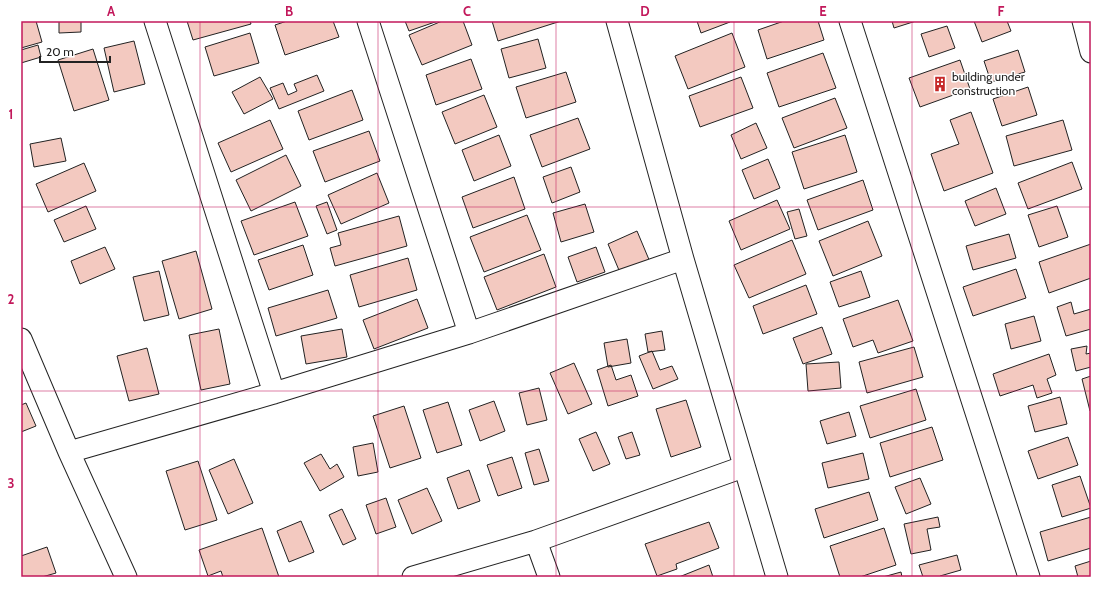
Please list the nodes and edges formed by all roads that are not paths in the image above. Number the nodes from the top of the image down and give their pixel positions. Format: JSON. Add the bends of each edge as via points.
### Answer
{"nodes":[{"id":1,"x":155,"y":21,"type":"edge"},
{"id":2,"x":368,"y":21,"type":"edge"},
{"id":3,"x":617,"y":21,"type":"edge"},
{"id":4,"x":850,"y":21,"type":"edge"},
{"id":5,"x":1083,"y":21,"type":"edge"},
{"id":6,"x":1091,"y":52,"type":"edge"},
{"id":7,"x":683,"y":259,"type":"junction"},
{"id":8,"x":469,"y":332,"type":"junction"},
{"id":9,"x":21,"y":339,"type":"edge"},
{"id":10,"x":274,"y":393,"type":"junction"},
{"id":11,"x":69,"y":452,"type":"junction"},
{"id":12,"x":743,"y":466,"type":"junction"},
{"id":13,"x":536,"y":541,"type":"junction"},
{"id":14,"x":126,"y":577,"type":"edge"},
{"id":15,"x":414,"y":577,"type":"edge"},
{"id":16,"x":549,"y":577,"type":"edge"},
{"id":17,"x":777,"y":577,"type":"edge"},
{"id":18,"x":1029,"y":577,"type":"edge"}],
"edges":[{"from":1,"to":10,"type":"street"},
{"from":2,"to":8,"type":"street"},
{"from":3,"to":7,"type":"street"},
{"from":4,"to":18,"type":"street"},
{"from":5,"to":6,"type":"street"},
{"from":7,"to":8,"type":"street"},
{"from":7,"to":12,"type":"street"},
{"from":8,"to":10,"type":"street"},
{"from":9,"to":11,"type":"street"},
{"from":10,"to":11,"type":"street"},
{"from":11,"to":14,"type":"street"},
{"from":12,"to":13,"type":"street"},
{"from":12,"to":17,"type":"street"},
{"from":13,"to":15,"type":"street"},
{"from":13,"to":16,"type":"street"}]}
